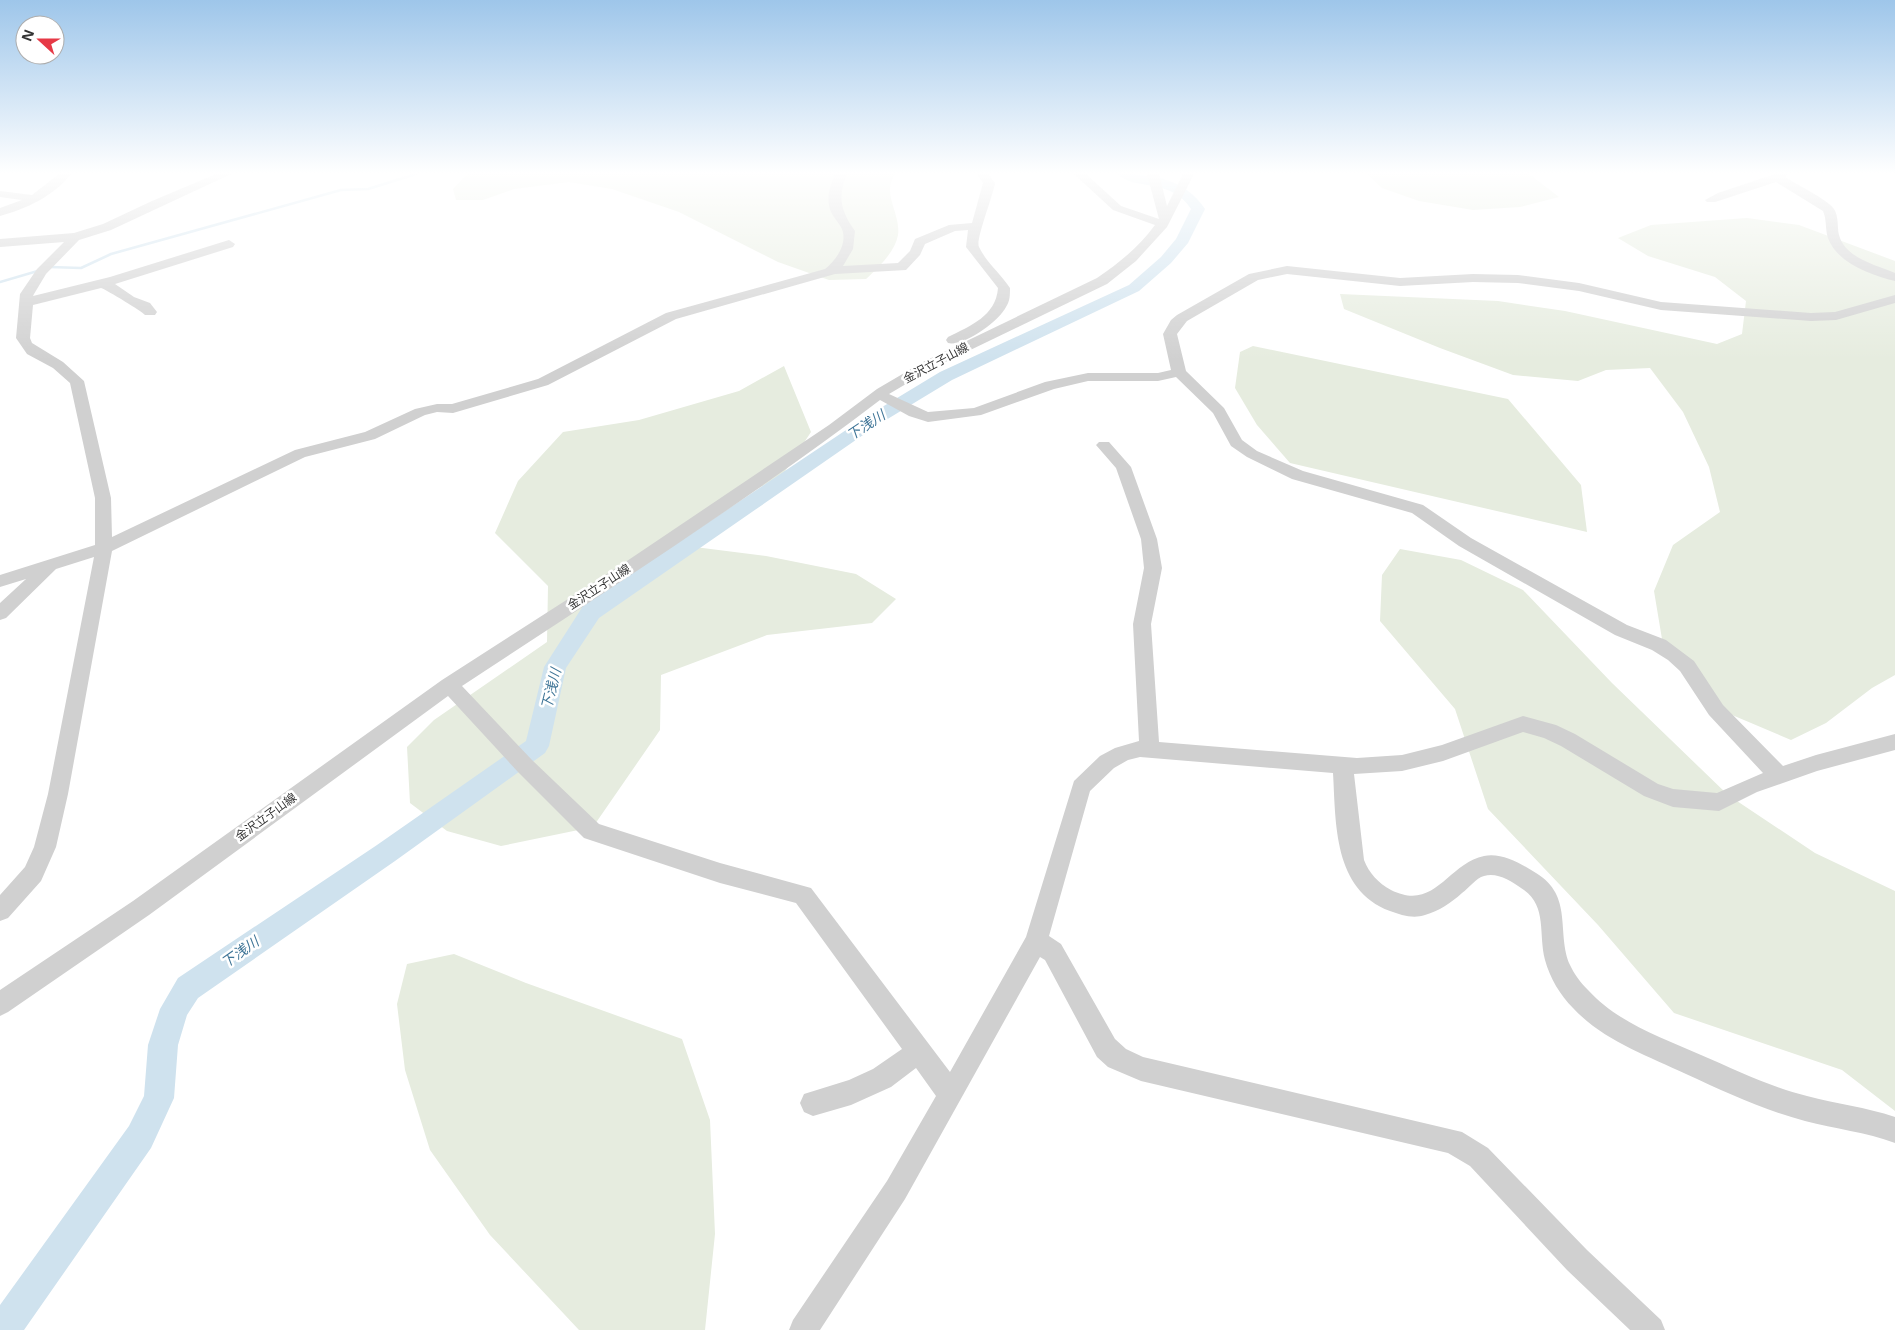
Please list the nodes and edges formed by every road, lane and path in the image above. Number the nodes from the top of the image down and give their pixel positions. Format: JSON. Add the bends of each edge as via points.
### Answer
{"nodes":[{"id":1,"x":78,"y":236,"type":"edge"},
{"id":2,"x":849,"y":236,"type":"edge"},
{"id":3,"x":933,"y":236,"type":"edge"},
{"id":4,"x":971,"y":236,"type":"edge"},
{"id":5,"x":1154,"y":236,"type":"edge"},
{"id":6,"x":1834,"y":236,"type":"edge"},
{"id":7,"x":75,"y":237,"type":"junction"},
{"id":8,"x":0,"y":243,"type":"edge"},
{"id":9,"x":229,"y":244,"type":"dead end"},
{"id":10,"x":832,"y":270,"type":"junction"},
{"id":11,"x":1895,"y":277,"type":"edge"},
{"id":12,"x":102,"y":284,"type":"junction"},
{"id":13,"x":1895,"y":299,"type":"edge"},
{"id":14,"x":25,"y":303,"type":"junction"},
{"id":15,"x":150,"y":312,"type":"dead end"},
{"id":16,"x":944,"y":358,"type":"junction"},
{"id":17,"x":1179,"y":372,"type":"junction"},
{"id":18,"x":878,"y":394,"type":"junction"},
{"id":19,"x":1104,"y":445,"type":"dead end"},
{"id":20,"x":104,"y":548,"type":"junction"},
{"id":21,"x":53,"y":564,"type":"junction"},
{"id":22,"x":0,"y":581,"type":"edge"},
{"id":23,"x":0,"y":613,"type":"edge"},
{"id":24,"x":449,"y":686,"type":"junction"},
{"id":25,"x":1895,"y":742,"type":"edge"},
{"id":26,"x":1150,"y":750,"type":"junction"},
{"id":27,"x":1343,"y":766,"type":"junction"},
{"id":28,"x":1779,"y":776,"type":"junction"},
{"id":29,"x":0,"y":911,"type":"edge"},
{"id":30,"x":1036,"y":941,"type":"junction"},
{"id":31,"x":0,"y":1004,"type":"edge"},
{"id":32,"x":919,"y":1051,"type":"junction"},
{"id":33,"x":951,"y":1096,"type":"junction"},
{"id":34,"x":814,"y":1103,"type":"dead end"},
{"id":35,"x":1895,"y":1130,"type":"edge"},
{"id":36,"x":803,"y":1330,"type":"edge"},
{"id":37,"x":1651,"y":1330,"type":"edge"}],
"edges":[{"from":1,"to":7,"type":"street"},
{"from":2,"to":10,"type":"street","via":[[846,255]]},
{"from":3,"to":10,"type":"street","via":[[919,242],[916,252],[902,267]]},
{"from":4,"to":16,"type":"street","via":[[972,247],[1004,288],[1005,296],[996,313],[939,349]]},
{"from":5,"to":16,"type":"street","name":"金沢立子山線","via":[[1126,265],[1102,280]]},
{"from":6,"to":11,"type":"street","via":[[1835,242],[1846,255]]},
{"from":7,"to":8,"type":"street"},
{"from":7,"to":14,"type":"street","via":[[41,272]]},
{"from":9,"to":12,"type":"street"},
{"from":10,"to":20,"type":"street","via":[[670,316],[543,382],[461,407],[420,412],[370,436],[300,453]]},
{"from":12,"to":14,"type":"street","via":[[61,291]]},
{"from":12,"to":15,"type":"street","via":[[144,304]]},
{"from":13,"to":17,"type":"street","via":[[1836,316],[1811,317],[1661,306],[1579,287],[1518,279],[1400,282],[1280,271],[1254,277],[1176,323],[1170,338]]},
{"from":14,"to":20,"type":"street","via":[[23,338],[26,345],[77,381],[102,498]]},
{"from":16,"to":18,"type":"street","name":"金沢立子山線"},
{"from":17,"to":18,"type":"street","via":[[1158,377],[1088,377],[1050,385],[976,412],[928,417]]},
{"from":17,"to":28,"type":"street","via":[[1219,411],[1236,443],[1252,454],[1315,481],[1345,486],[1373,498],[1417,509],[1470,545],[1621,630],[1675,655],[1687,666],[1716,710]]},
{"from":18,"to":24,"type":"street","name":"金沢立子山線","via":[[834,428],[627,569]]},
{"from":19,"to":26,"type":"street","via":[[1123,467],[1149,539],[1153,568],[1142,624]]},
{"from":20,"to":21,"type":"street"},
{"from":20,"to":29,"type":"street","via":[[45,848],[33,874]]},
{"from":21,"to":22,"type":"street"},
{"from":21,"to":23,"type":"street"},
{"from":24,"to":31,"type":"street","name":"金沢立子山線","via":[[141,908]]},
{"from":24,"to":32,"type":"street","via":[[592,831],[720,873],[803,895]]},
{"from":25,"to":28,"type":"street"},
{"from":26,"to":27,"type":"street"},
{"from":26,"to":30,"type":"street","via":[[1123,752],[1094,770],[1081,787]]},
{"from":27,"to":28,"type":"street","via":[[1402,763],[1436,755],[1523,724],[1549,730],[1637,783],[1673,798],[1719,802]]},
{"from":27,"to":35,"type":"street","via":[[1351,857],[1357,871],[1379,895],[1401,905],[1420,906],[1433,900],[1473,868],[1495,864],[1512,869],[1533,882],[1551,903],[1555,950],[1565,980],[1581,1000],[1614,1028],[1750,1089],[1805,1109],[1869,1120]]},
{"from":30,"to":33,"type":"street"},
{"from":30,"to":37,"type":"street","via":[[1054,952],[1106,1048],[1117,1058],[1141,1069],[1453,1141],[1479,1157],[1577,1260]]},
{"from":32,"to":33,"type":"street"},
{"from":32,"to":34,"type":"street","via":[[882,1078]]},
{"from":33,"to":36,"type":"street","via":[[896,1190]]}]}
